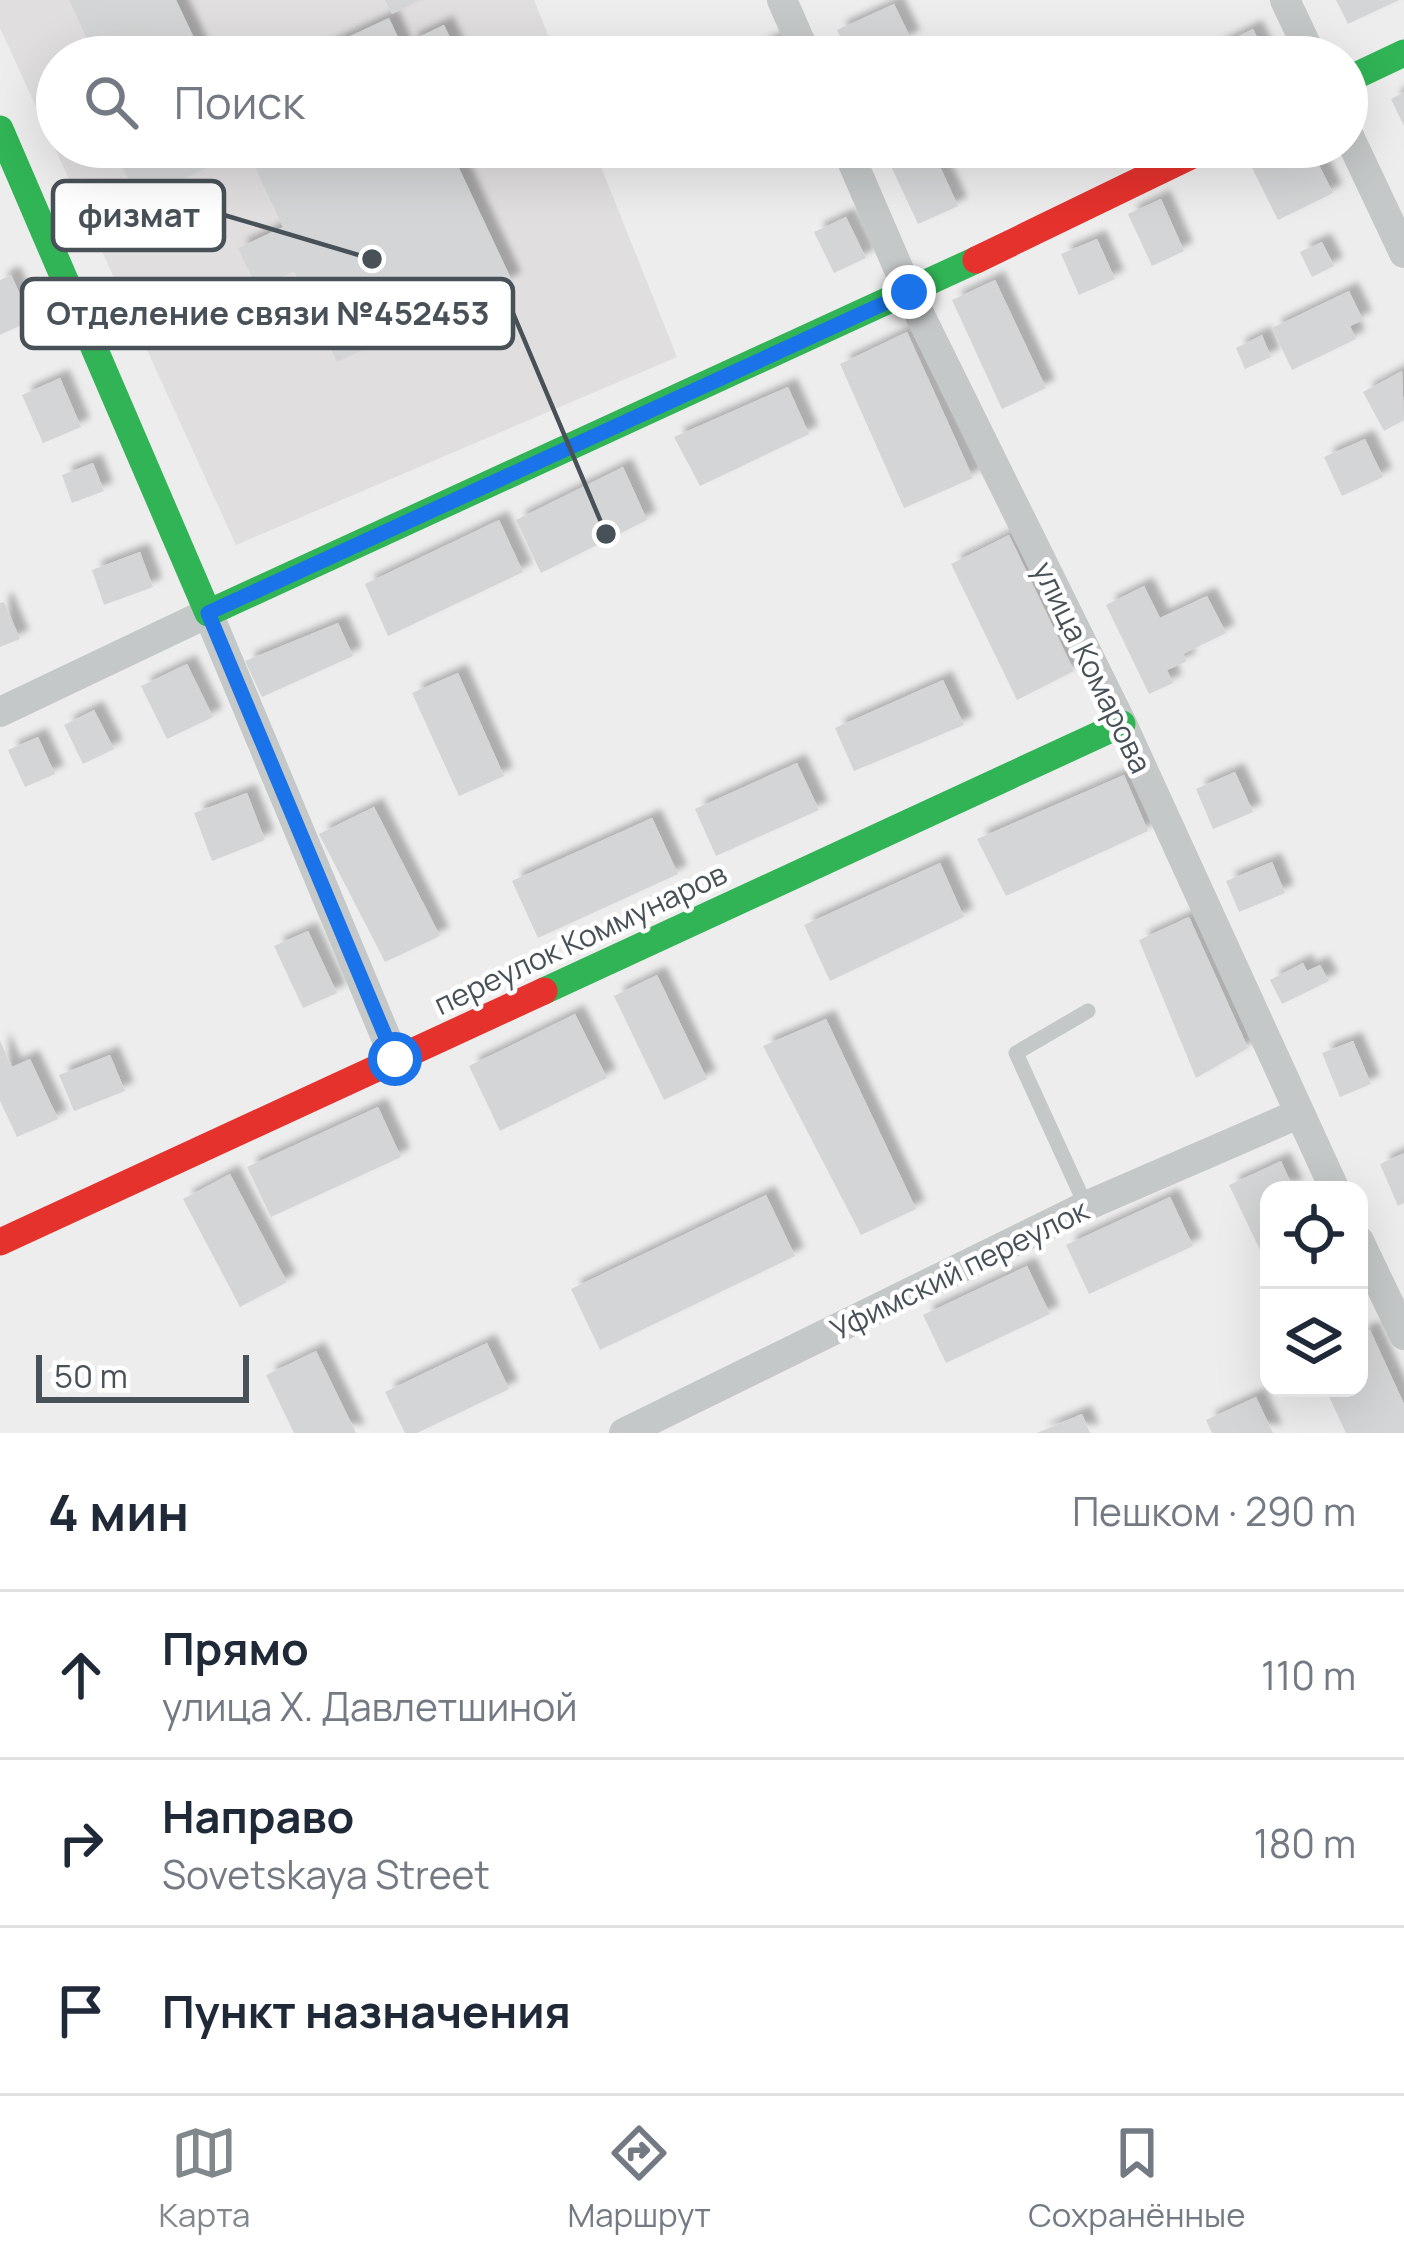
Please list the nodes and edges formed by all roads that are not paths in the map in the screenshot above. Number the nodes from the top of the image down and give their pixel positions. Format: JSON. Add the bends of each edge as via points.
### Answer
{"nodes":[{"id":1,"x":782,"y":0,"type":"edge"},
{"id":2,"x":1286,"y":0,"type":"edge"},
{"id":3,"x":798,"y":36,"type":"edge"},
{"id":4,"x":1302,"y":36,"type":"edge"},
{"id":5,"x":1404,"y":53,"type":"edge"},
{"id":6,"x":1368,"y":70,"type":"edge"},
{"id":7,"x":0,"y":128,"type":"edge"},
{"id":8,"x":855,"y":168,"type":"edge"},
{"id":9,"x":1166,"y":168,"type":"edge"},
{"id":10,"x":1364,"y":168,"type":"edge"},
{"id":11,"x":1404,"y":253,"type":"edge"},
{"id":12,"x":909,"y":292,"type":"junction"},
{"id":13,"x":208,"y":613,"type":"junction"},
{"id":14,"x":0,"y":712,"type":"edge"},
{"id":15,"x":1122,"y":724,"type":"junction"},
{"id":16,"x":1088,"y":1011,"type":"dead end"},
{"id":17,"x":395,"y":1059,"type":"junction"},
{"id":18,"x":1298,"y":1114,"type":"junction"},
{"id":19,"x":1331,"y":1181,"type":"edge"},
{"id":20,"x":1086,"y":1206,"type":"junction"},
{"id":21,"x":0,"y":1241,"type":"edge"},
{"id":22,"x":1368,"y":1260,"type":"edge"},
{"id":23,"x":1404,"y":1335,"type":"edge"},
{"id":24,"x":624,"y":1433,"type":"edge"}],
"edges":[{"from":1,"to":3,"type":"street"},
{"from":2,"to":4,"type":"street"},
{"from":5,"to":6,"type":"street"},
{"from":7,"to":13,"type":"street"},
{"from":8,"to":12,"type":"street","name":"улица Комарова"},
{"from":9,"to":12,"type":"street"},
{"from":10,"to":11,"type":"street"},
{"from":12,"to":13,"type":"street"},
{"from":12,"to":15,"type":"street","name":"улица Комарова"},
{"from":13,"to":14,"type":"street"},
{"from":13,"to":17,"type":"street"},
{"from":15,"to":17,"type":"street","name":"переулок Коммунаров"},
{"from":15,"to":18,"type":"street","name":"улица Комарова"},
{"from":16,"to":20,"type":"lane","via":[[1016,1053]]},
{"from":17,"to":21,"type":"street","name":"переулок Коммунаров"},
{"from":18,"to":19,"type":"street","name":"улица Комарова"},
{"from":18,"to":20,"type":"street","name":"Уфимский переулок"},
{"from":20,"to":24,"type":"street","name":"Уфимский переулок"},
{"from":22,"to":23,"type":"street"}]}
